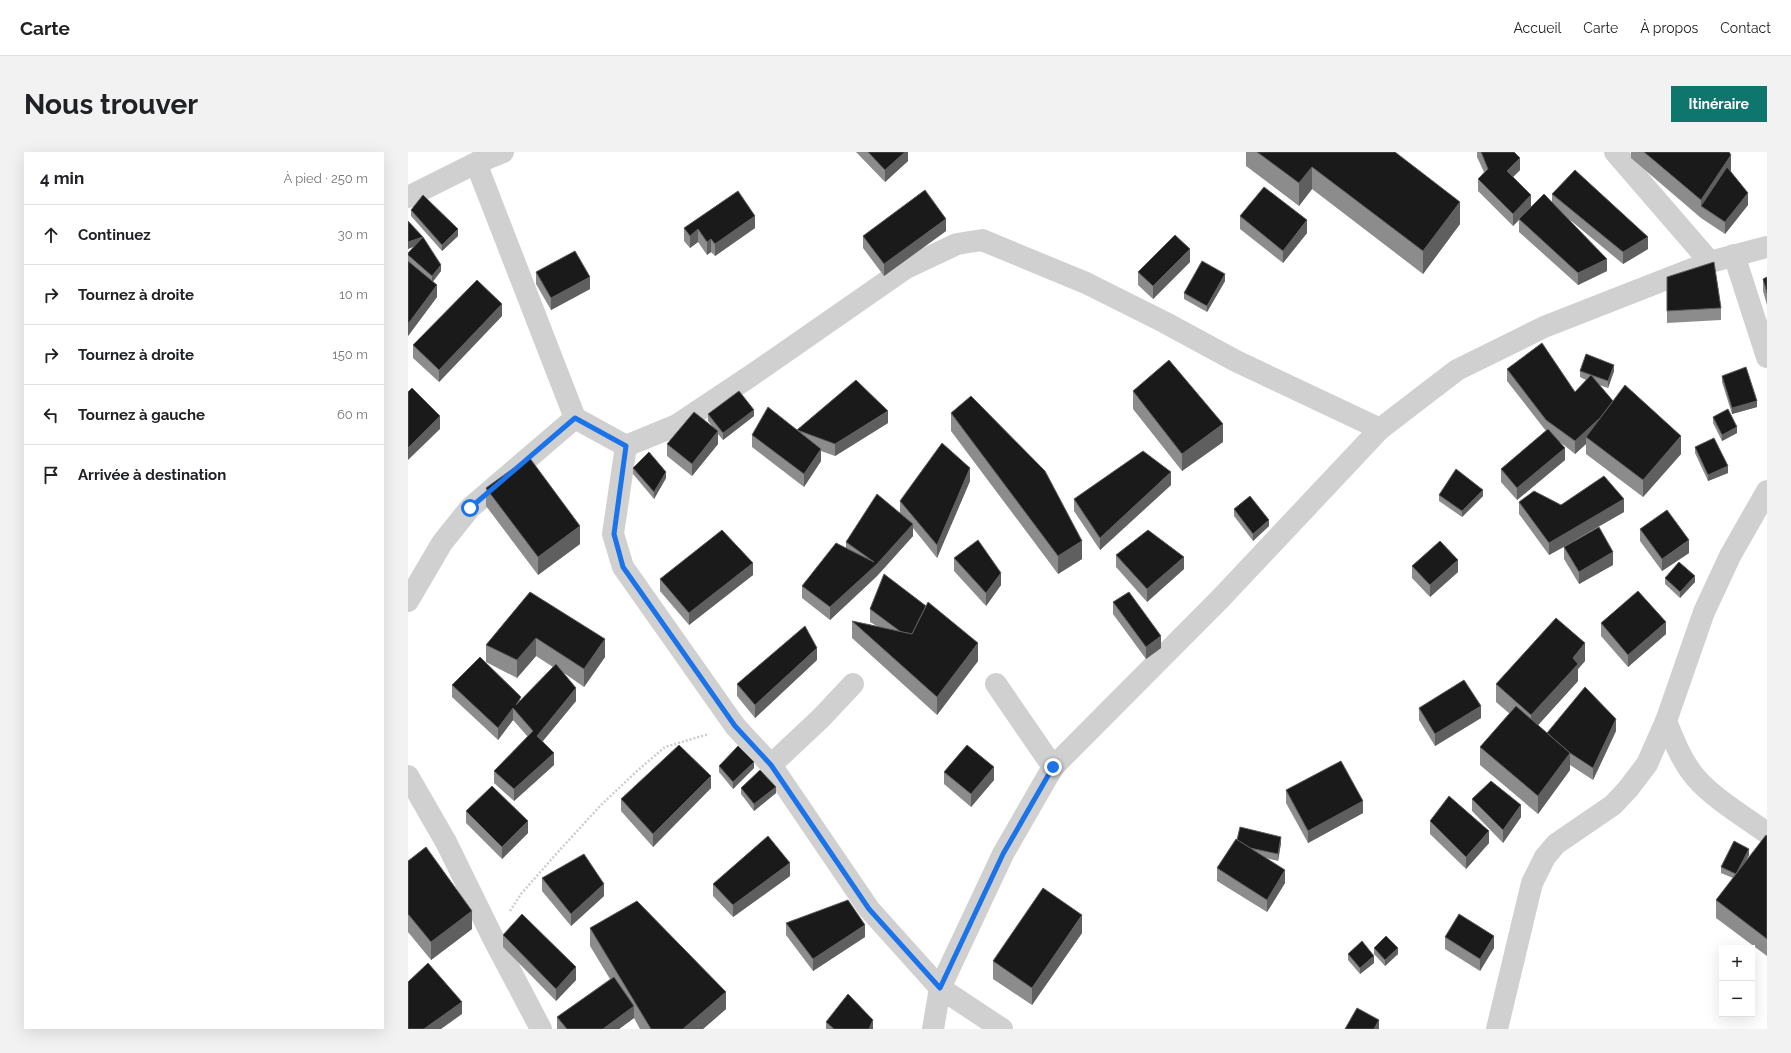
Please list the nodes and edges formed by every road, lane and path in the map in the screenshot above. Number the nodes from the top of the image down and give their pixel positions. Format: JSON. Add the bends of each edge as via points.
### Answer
{"nodes":[{"id":1,"x":503,"y":152,"type":"edge"},
{"id":2,"x":1615,"y":152,"type":"edge"},
{"id":3,"x":476,"y":163,"type":"junction"},
{"id":4,"x":408,"y":197,"type":"edge"},
{"id":5,"x":1767,"y":246,"type":"edge"},
{"id":6,"x":1734,"y":255,"type":"junction"},
{"id":7,"x":1710,"y":262,"type":"junction"},
{"id":8,"x":1767,"y":357,"type":"edge"},
{"id":9,"x":575,"y":418,"type":"junction"},
{"id":10,"x":1380,"y":429,"type":"junction"},
{"id":11,"x":626,"y":446,"type":"junction"},
{"id":12,"x":1767,"y":491,"type":"edge"},
{"id":13,"x":408,"y":601,"type":"edge"},
{"id":14,"x":853,"y":684,"type":"dead end"},
{"id":15,"x":996,"y":684,"type":"dead end"},
{"id":16,"x":1666,"y":721,"type":"junction"},
{"id":17,"x":735,"y":726,"type":"junction"},
{"id":18,"x":771,"y":765,"type":"junction"},
{"id":19,"x":1053,"y":767,"type":"junction"},
{"id":20,"x":408,"y":776,"type":"edge"},
{"id":21,"x":1767,"y":833,"type":"edge"},
{"id":22,"x":493,"y":938,"type":"junction"},
{"id":23,"x":940,"y":988,"type":"junction"},
{"id":24,"x":541,"y":1029,"type":"edge"},
{"id":25,"x":933,"y":1029,"type":"edge"},
{"id":26,"x":1002,"y":1029,"type":"edge"},
{"id":27,"x":1497,"y":1029,"type":"edge"}],
"edges":[{"from":1,"to":3,"type":"street"},
{"from":2,"to":7,"type":"street"},
{"from":3,"to":4,"type":"street"},
{"from":3,"to":9,"type":"street"},
{"from":5,"to":6,"type":"street"},
{"from":6,"to":7,"type":"street"},
{"from":6,"to":8,"type":"street"},
{"from":7,"to":10,"type":"street","via":[[1544,327],[1457,370]]},
{"from":9,"to":11,"type":"street"},
{"from":9,"to":13,"type":"street","via":[[470,508],[442,543]]},
{"from":10,"to":11,"type":"street","via":[[1236,361],[1093,287],[982,240],[957,244],[906,268],[677,425]]},
{"from":10,"to":19,"type":"street","via":[[1220,599]]},
{"from":11,"to":17,"type":"street","via":[[614,534],[623,567]]},
{"from":12,"to":16,"type":"street","via":[[1730,556],[1704,612]]},
{"from":14,"to":18,"type":"street"},
{"from":15,"to":19,"type":"street"},
{"from":16,"to":21,"type":"street","via":[[1681,756],[1696,778]]},
{"from":16,"to":27,"type":"street","via":[[1647,764],[1628,789],[1613,805],[1556,844],[1545,857],[1532,883]]},
{"from":17,"to":18,"type":"street"},
{"from":17,"to":22,"type":"path","via":[[665,747],[637,771],[602,805],[521,894]]},
{"from":18,"to":23,"type":"street","via":[[869,909]]},
{"from":19,"to":23,"type":"street","via":[[1003,854]]},
{"from":20,"to":22,"type":"street","via":[[446,842]]},
{"from":22,"to":24,"type":"street"},
{"from":23,"to":25,"type":"street"},
{"from":23,"to":26,"type":"street"}]}
